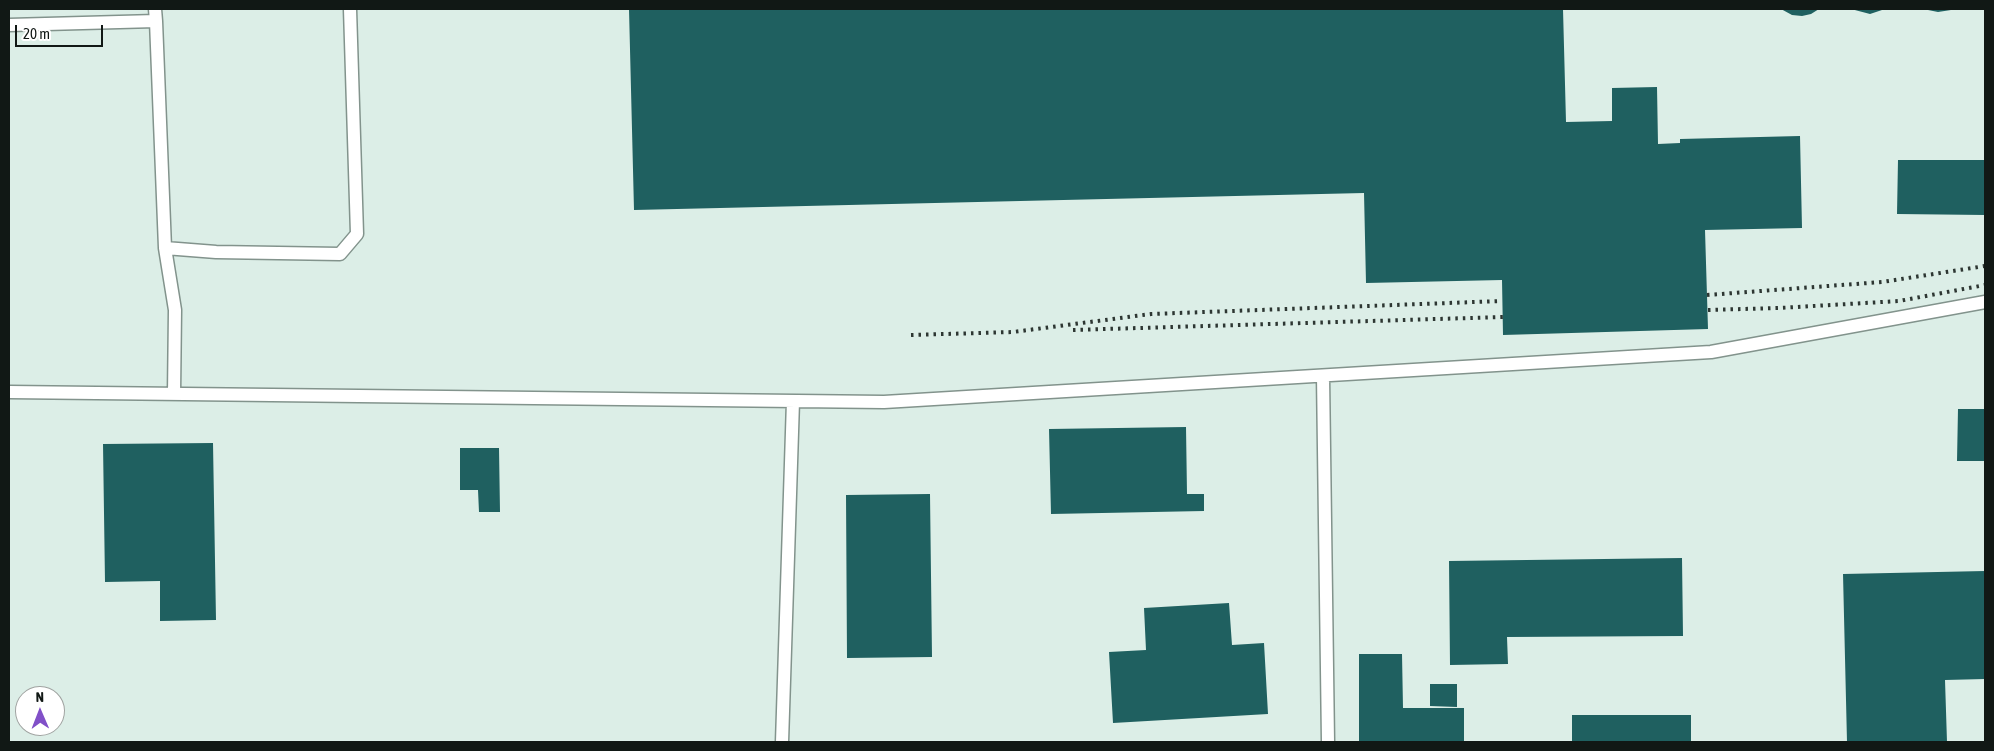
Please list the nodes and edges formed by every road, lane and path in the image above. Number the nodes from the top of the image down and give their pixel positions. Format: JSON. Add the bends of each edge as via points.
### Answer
{"nodes":[{"id":1,"x":350,"y":9,"type":"edge"},
{"id":2,"x":156,"y":15,"type":"edge"},
{"id":3,"x":9,"y":25,"type":"edge"},
{"id":4,"x":165,"y":248,"type":"junction"},
{"id":5,"x":1985,"y":302,"type":"edge"},
{"id":6,"x":1323,"y":376,"type":"junction"},
{"id":7,"x":9,"y":392,"type":"edge"},
{"id":8,"x":174,"y":394,"type":"junction"},
{"id":9,"x":793,"y":401,"type":"junction"},
{"id":10,"x":782,"y":742,"type":"edge"},
{"id":11,"x":1328,"y":742,"type":"edge"}],
"edges":[{"from":1,"to":4,"type":"lane","via":[[357,234],[340,254]]},
{"from":2,"to":3,"type":"lane"},
{"from":2,"to":4,"type":"lane"},
{"from":4,"to":8,"type":"lane","via":[[175,310]]},
{"from":5,"to":6,"type":"lane","via":[[1711,352]]},
{"from":6,"to":9,"type":"lane","via":[[884,402]]},
{"from":6,"to":11,"type":"lane"},
{"from":7,"to":8,"type":"lane"},
{"from":8,"to":9,"type":"lane"},
{"from":9,"to":10,"type":"lane"}]}
